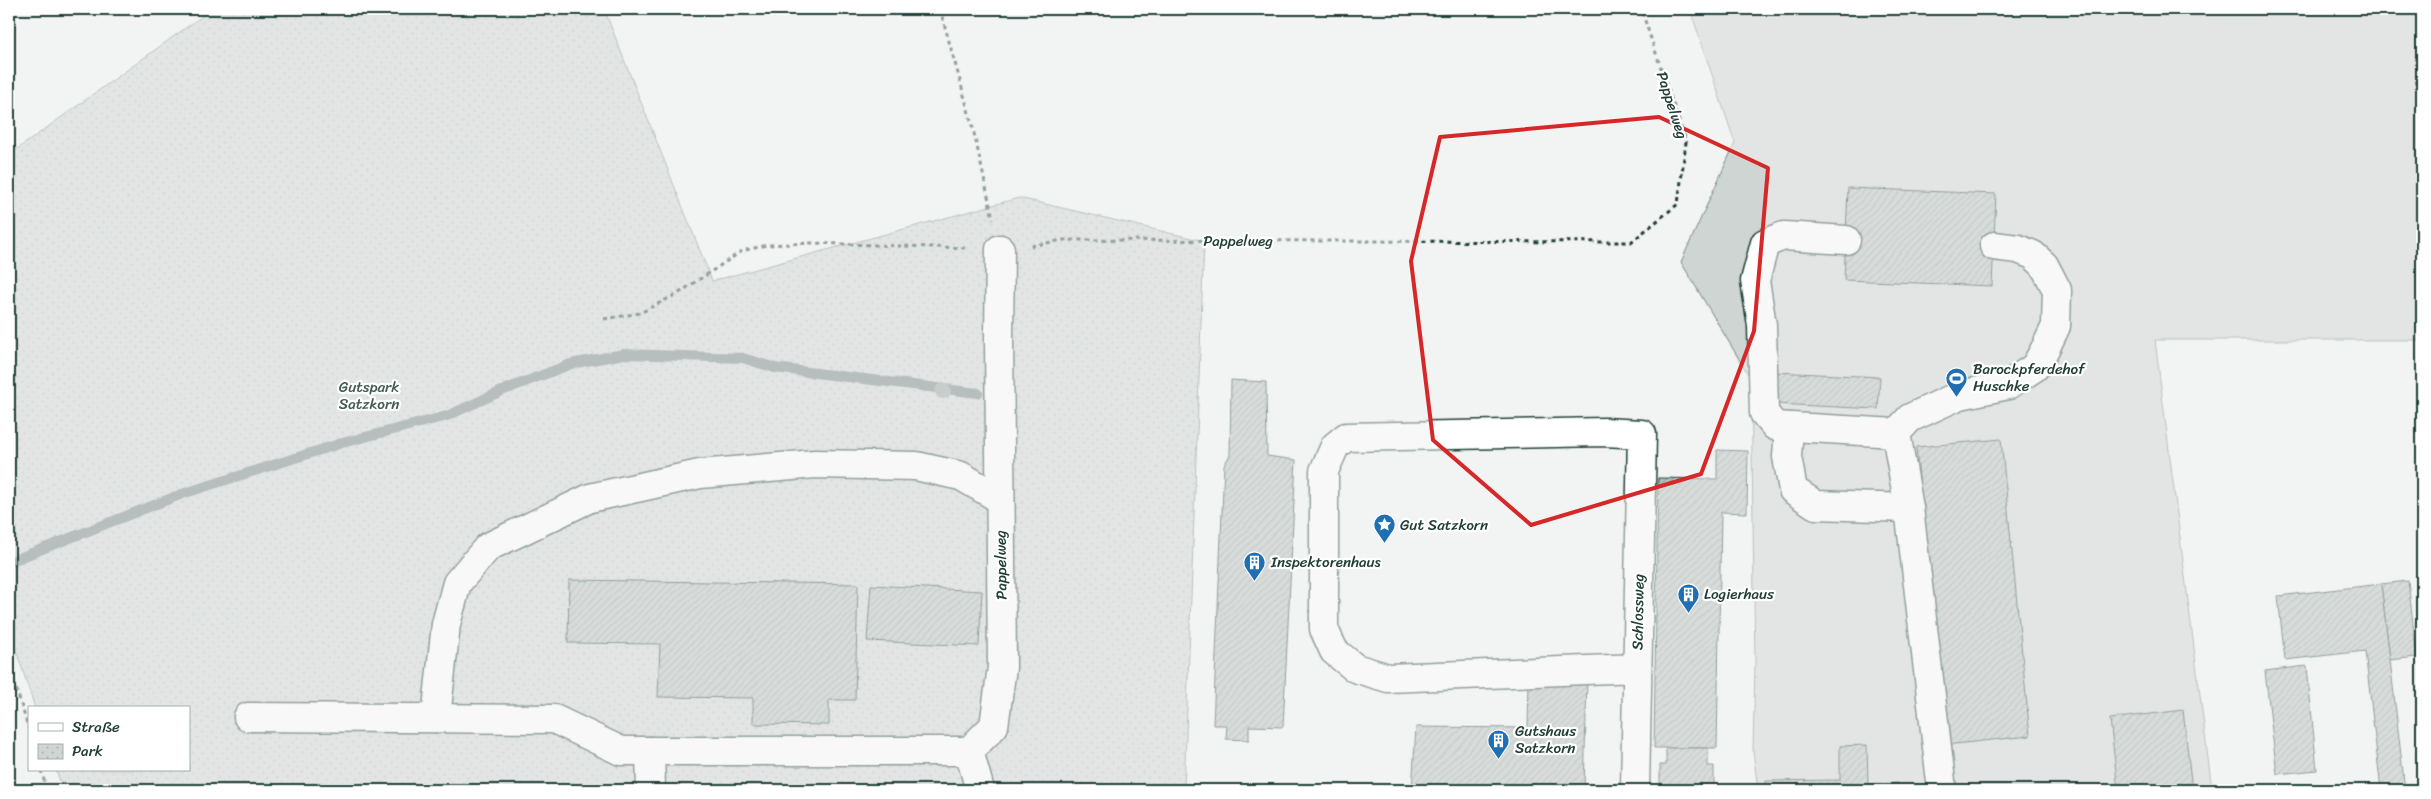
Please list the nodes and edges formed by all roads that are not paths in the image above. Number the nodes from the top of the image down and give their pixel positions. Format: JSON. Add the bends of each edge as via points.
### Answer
{"nodes":[{"id":1,"x":1846,"y":240,"type":"dead end"},
{"id":2,"x":1994,"y":246,"type":"dead end"},
{"id":3,"x":1000,"y":249,"type":"road end"},
{"id":4,"x":1789,"y":427,"type":"junction"},
{"id":5,"x":1896,"y":433,"type":"junction"},
{"id":6,"x":1000,"y":499,"type":"junction"},
{"id":7,"x":1909,"y":508,"type":"junction"},
{"id":8,"x":1637,"y":668,"type":"junction"},
{"id":9,"x":248,"y":717,"type":"dead end"},
{"id":10,"x":436,"y":718,"type":"junction"},
{"id":11,"x":650,"y":751,"type":"junction"},
{"id":12,"x":970,"y":751,"type":"junction"},
{"id":13,"x":651,"y":790,"type":"edge"},
{"id":14,"x":980,"y":790,"type":"edge"},
{"id":15,"x":1635,"y":790,"type":"edge"},
{"id":16,"x":1942,"y":790,"type":"edge"}],
"edges":[{"from":1,"to":4,"type":"street","via":[[1784,236],[1764,243],[1755,282],[1762,325],[1764,413],[1775,426]]},
{"from":2,"to":5,"type":"street","via":[[2033,255],[2044,265],[2053,281],[2057,290],[2056,326],[2046,348],[2035,367],[2008,386],[1960,396],[1910,418]]},
{"from":3,"to":6,"type":"street","name":"Pappelweg"},
{"from":4,"to":5,"type":"street"},
{"from":4,"to":7,"type":"street","via":[[1792,490],[1816,505]]},
{"from":5,"to":7,"type":"street"},
{"from":6,"to":10,"type":"street","via":[[961,476],[916,466],[815,464],[700,474],[590,498],[488,547],[457,583],[446,624]]},
{"from":6,"to":12,"type":"street","name":"Pappelweg","via":[[1002,668],[994,726]]},
{"from":7,"to":16,"type":"street"},
{"from":8,"to":8,"type":"street","name":"Schlossweg","via":[[1642,434],[1346,437],[1335,446],[1324,471],[1324,629],[1334,651],[1355,668],[1388,678]]},
{"from":8,"to":15,"type":"street","name":"Schlossweg"},
{"from":9,"to":10,"type":"street"},
{"from":10,"to":11,"type":"street","via":[[554,719],[622,751]]},
{"from":11,"to":12,"type":"street"},
{"from":11,"to":13,"type":"street"},
{"from":12,"to":14,"type":"street"}]}
